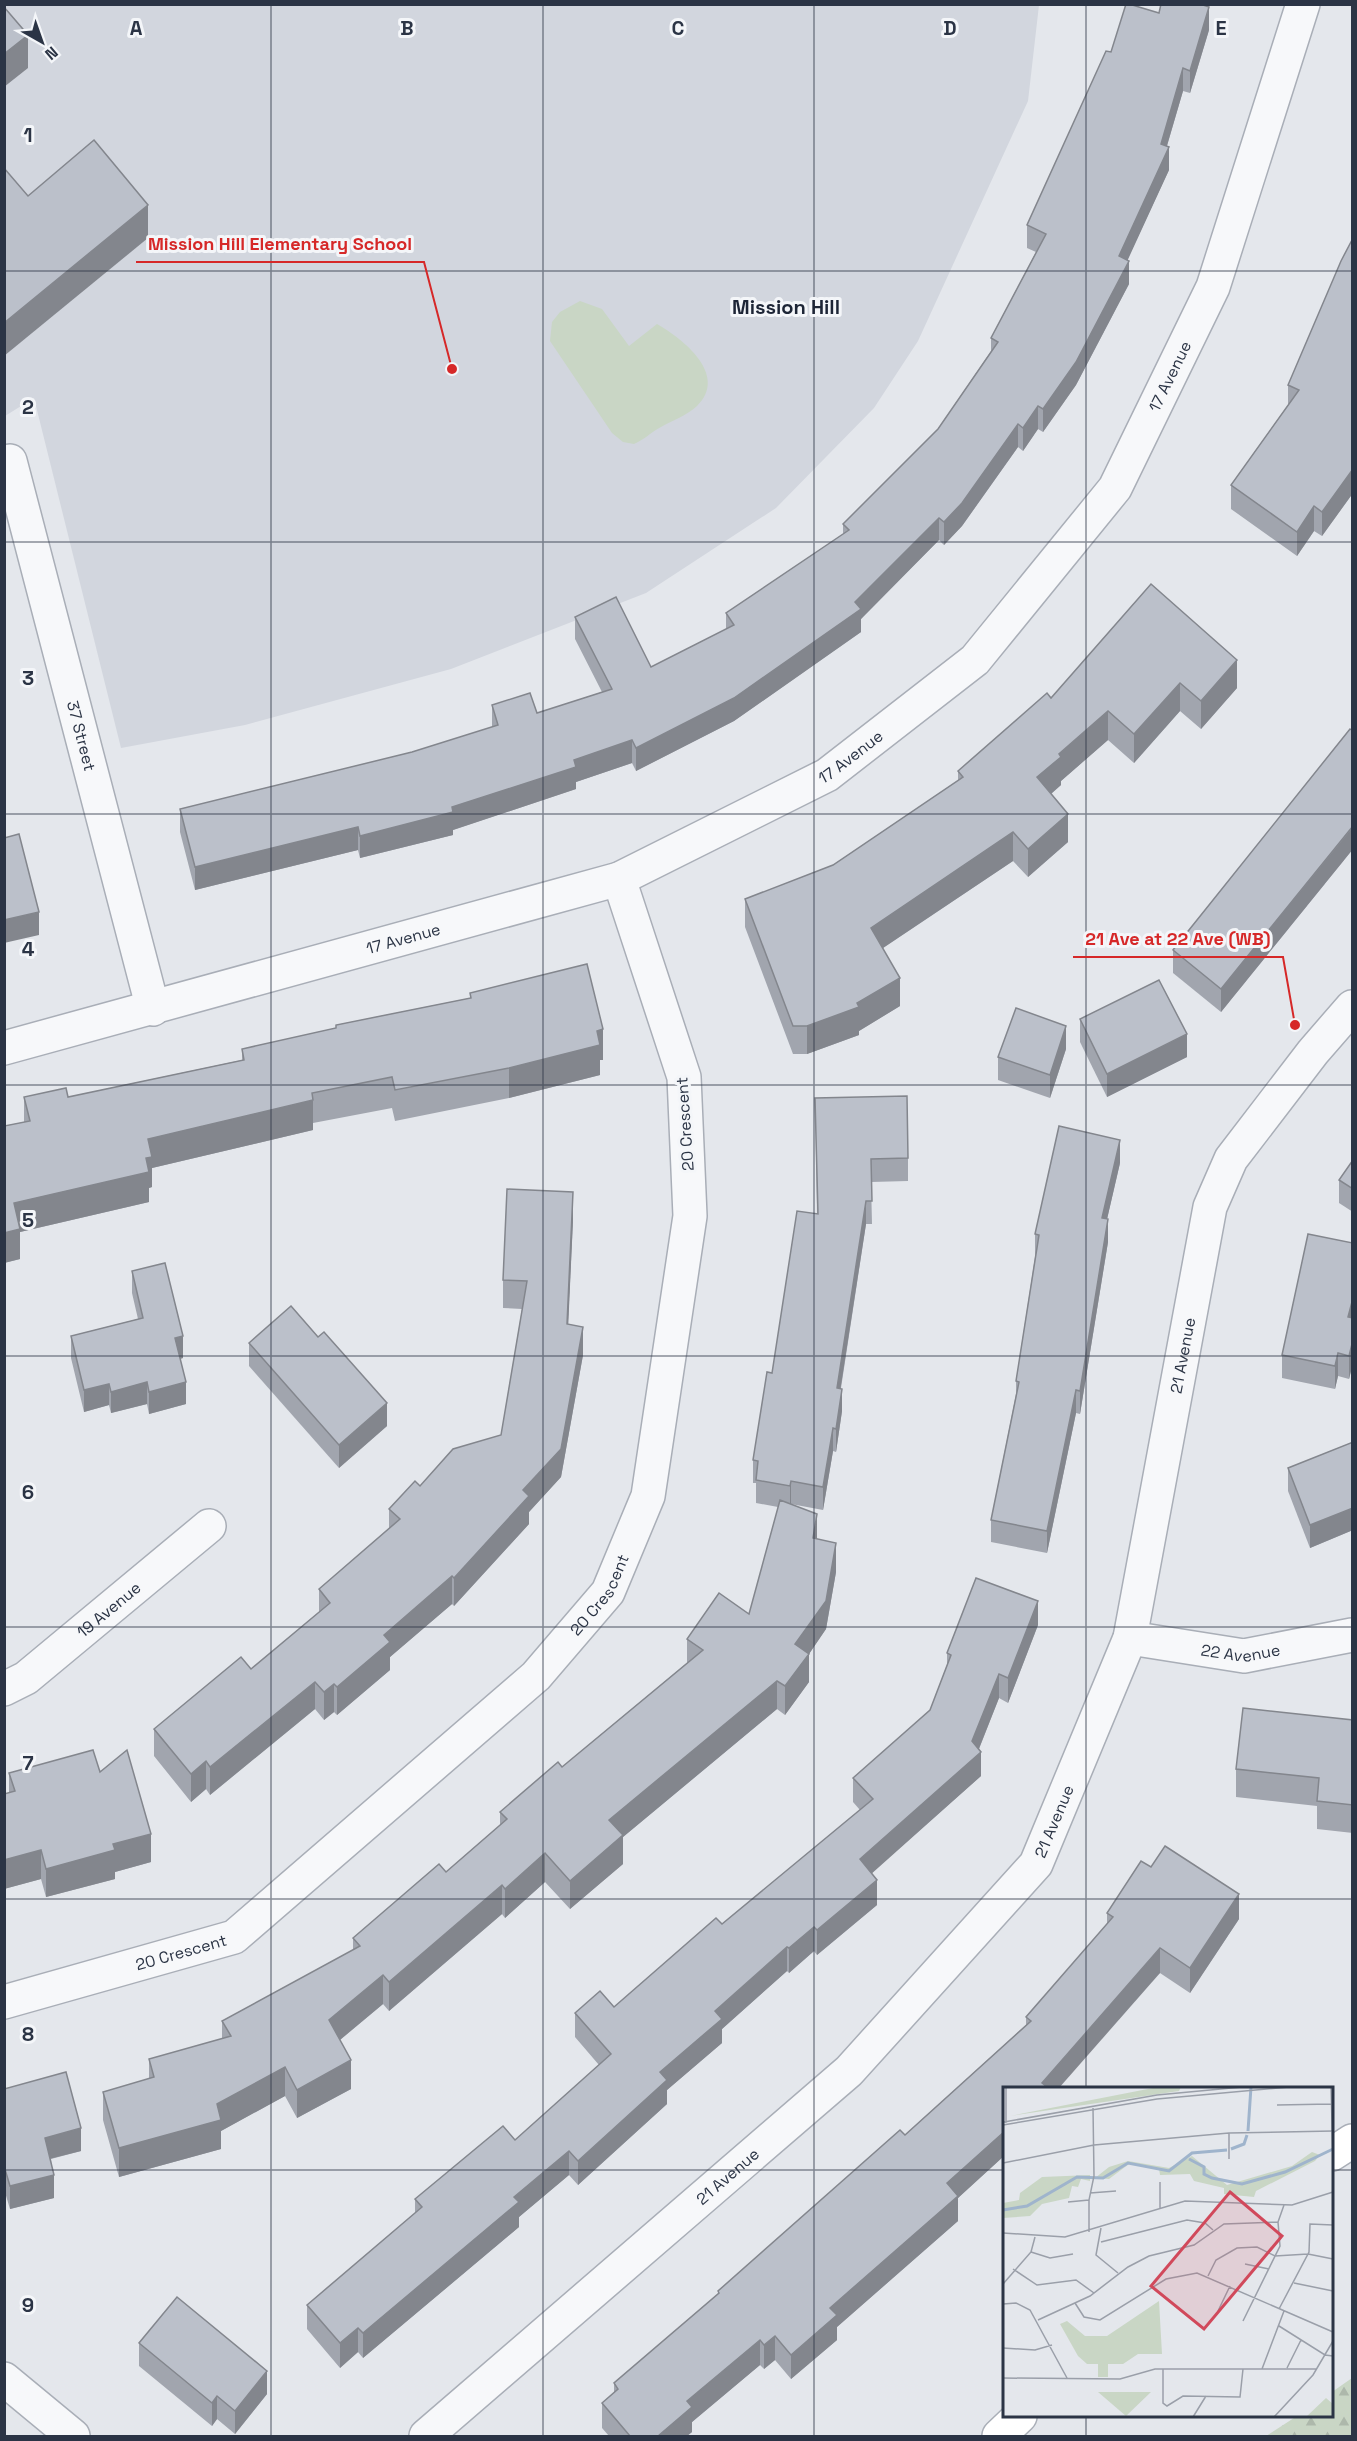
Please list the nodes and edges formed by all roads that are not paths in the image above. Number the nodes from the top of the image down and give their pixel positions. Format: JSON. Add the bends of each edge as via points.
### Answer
{"nodes":[{"id":1,"x":1303,"y":4,"type":"edge"},
{"id":2,"x":10,"y":461,"type":"dead end"},
{"id":3,"x":619,"y":879,"type":"junction"},
{"id":4,"x":1353,"y":1007,"type":"edge"},
{"id":5,"x":153,"y":1009,"type":"junction"},
{"id":6,"x":4,"y":1048,"type":"edge"},
{"id":7,"x":209,"y":1526,"type":"dead end"},
{"id":8,"x":1353,"y":1635,"type":"edge"},
{"id":9,"x":1130,"y":1638,"type":"junction"},
{"id":10,"x":4,"y":1689,"type":"edge"},
{"id":11,"x":4,"y":2002,"type":"edge"},
{"id":12,"x":1353,"y":2141,"type":"edge"},
{"id":13,"x":1333,"y":2153,"type":"edge"},
{"id":14,"x":4,"y":2379,"type":"edge"},
{"id":15,"x":1018,"y":2417,"type":"edge"},
{"id":16,"x":73,"y":2436,"type":"edge"},
{"id":17,"x":426,"y":2436,"type":"edge"},
{"id":18,"x":999,"y":2436,"type":"edge"}],
"edges":[{"from":1,"to":3,"type":"street","name":"17 Avenue","via":[[1213,287],[1115,488],[975,660],[827,775]]},
{"from":2,"to":5,"type":"street","name":"37 Street"},
{"from":3,"to":5,"type":"street","name":"17 Avenue"},
{"from":3,"to":11,"type":"street","name":"20 Crescent","via":[[684,1077],[690,1216],[648,1496],[608,1592],[536,1676],[234,1937]]},
{"from":4,"to":9,"type":"street","name":"21 Avenue","via":[[1313,1052],[1231,1159],[1210,1207]]},
{"from":5,"to":6,"type":"street","name":"17 Avenue"},
{"from":7,"to":10,"type":"street","name":"19 Avenue","via":[[26,1678]]},
{"from":8,"to":9,"type":"street","name":"22 Avenue","via":[[1244,1656]]},
{"from":9,"to":17,"type":"street","name":"21 Avenue","via":[[1036,1864],[849,2071]]},
{"from":12,"to":13,"type":"street"},
{"from":14,"to":16,"type":"street"},
{"from":15,"to":18,"type":"street"}]}
